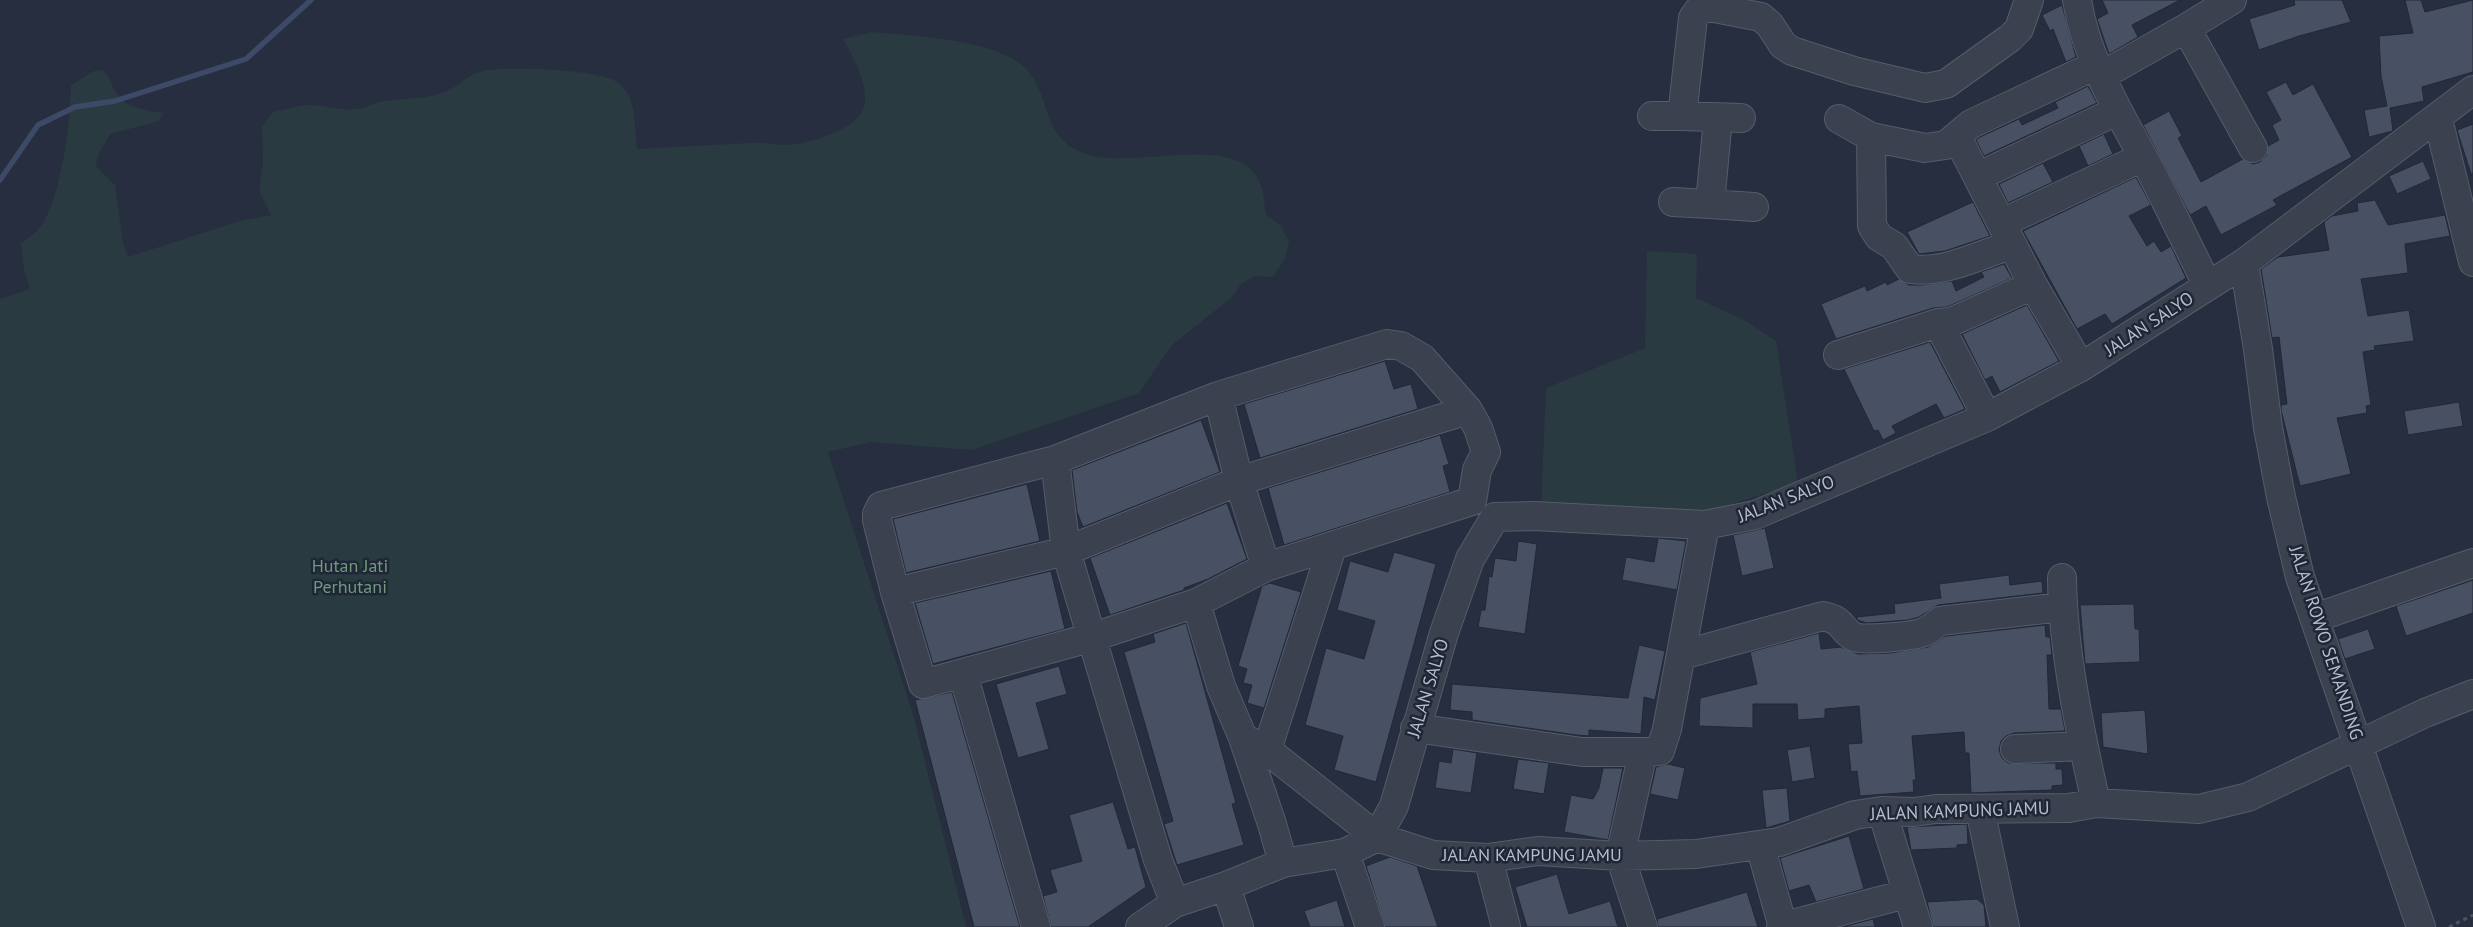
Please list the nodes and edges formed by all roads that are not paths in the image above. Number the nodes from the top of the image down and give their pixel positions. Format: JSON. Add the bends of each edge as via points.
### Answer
{"nodes":[{"id":1,"x":2029,"y":0,"type":"edge"},
{"id":2,"x":2077,"y":0,"type":"edge"},
{"id":3,"x":2232,"y":0,"type":"edge"},
{"id":4,"x":2186,"y":28,"type":"junction"},
{"id":5,"x":2098,"y":71,"type":"junction"},
{"id":6,"x":2473,"y":90,"type":"edge"},
{"id":7,"x":2116,"y":112,"type":"junction"},
{"id":8,"x":1652,"y":116,"type":"dead end"},
{"id":9,"x":1682,"y":116,"type":"junction"},
{"id":10,"x":1839,"y":119,"type":"dead end"},
{"id":11,"x":2438,"y":119,"type":"junction"},
{"id":12,"x":1872,"y":137,"type":"junction"},
{"id":13,"x":1957,"y":137,"type":"junction"},
{"id":14,"x":2253,"y":148,"type":"dead end"},
{"id":15,"x":2143,"y":157,"type":"junction"},
{"id":16,"x":1979,"y":176,"type":"junction"},
{"id":17,"x":1673,"y":202,"type":"dead end"},
{"id":18,"x":1710,"y":204,"type":"junction"},
{"id":19,"x":1754,"y":207,"type":"dead end"},
{"id":20,"x":2006,"y":234,"type":"junction"},
{"id":21,"x":2473,"y":262,"type":"edge"},
{"id":22,"x":2244,"y":263,"type":"junction"},
{"id":23,"x":2033,"y":285,"type":"junction"},
{"id":24,"x":2208,"y":286,"type":"junction"},
{"id":25,"x":1938,"y":323,"type":"junction"},
{"id":26,"x":1838,"y":355,"type":"dead end"},
{"id":27,"x":2081,"y":367,"type":"junction"},
{"id":28,"x":1218,"y":396,"type":"junction"},
{"id":29,"x":1468,"y":410,"type":"junction"},
{"id":30,"x":1986,"y":417,"type":"junction"},
{"id":31,"x":1055,"y":460,"type":"junction"},
{"id":32,"x":1239,"y":481,"type":"junction"},
{"id":33,"x":1472,"y":501,"type":"junction"},
{"id":34,"x":1496,"y":517,"type":"junction"},
{"id":35,"x":1705,"y":524,"type":"junction"},
{"id":36,"x":1332,"y":547,"type":"junction"},
{"id":37,"x":1066,"y":551,"type":"junction"},
{"id":38,"x":2473,"y":563,"type":"edge"},
{"id":39,"x":1266,"y":568,"type":"junction"},
{"id":40,"x":2062,"y":578,"type":"dead end"},
{"id":41,"x":895,"y":592,"type":"junction"},
{"id":42,"x":1196,"y":603,"type":"junction"},
{"id":43,"x":2062,"y":607,"type":"junction"},
{"id":44,"x":2315,"y":618,"type":"junction"},
{"id":45,"x":1093,"y":637,"type":"junction"},
{"id":46,"x":1682,"y":654,"type":"junction"},
{"id":47,"x":963,"y":674,"type":"junction"},
{"id":48,"x":2473,"y":694,"type":"edge"},
{"id":49,"x":1415,"y":728,"type":"junction"},
{"id":50,"x":1243,"y":738,"type":"junction"},
{"id":51,"x":2359,"y":744,"type":"junction"},
{"id":52,"x":2083,"y":746,"type":"junction"},
{"id":53,"x":2015,"y":749,"type":"dead end"},
{"id":54,"x":1267,"y":750,"type":"junction"},
{"id":55,"x":1643,"y":752,"type":"junction"},
{"id":56,"x":2096,"y":803,"type":"junction"},
{"id":57,"x":1980,"y":809,"type":"junction"},
{"id":58,"x":1882,"y":810,"type":"junction"},
{"id":59,"x":1376,"y":837,"type":"junction"},
{"id":60,"x":1760,"y":845,"type":"junction"},
{"id":61,"x":1345,"y":853,"type":"junction"},
{"id":62,"x":1620,"y":856,"type":"junction"},
{"id":63,"x":1488,"y":858,"type":"junction"},
{"id":64,"x":1283,"y":863,"type":"junction"},
{"id":65,"x":1226,"y":886,"type":"junction"},
{"id":66,"x":1170,"y":893,"type":"junction"},
{"id":67,"x":1906,"y":894,"type":"junction"},
{"id":68,"x":1036,"y":927,"type":"edge"},
{"id":69,"x":1140,"y":927,"type":"edge"},
{"id":70,"x":1239,"y":927,"type":"edge"},
{"id":71,"x":1370,"y":927,"type":"edge"},
{"id":72,"x":1506,"y":927,"type":"edge"},
{"id":73,"x":1643,"y":927,"type":"edge"},
{"id":74,"x":1782,"y":927,"type":"edge"},
{"id":75,"x":1918,"y":927,"type":"edge"},
{"id":76,"x":2005,"y":927,"type":"edge"},
{"id":77,"x":2421,"y":927,"type":"edge"}],
"edges":[{"from":1,"to":9,"type":"street","via":[[2018,29],[2010,38],[1946,84],[1933,88],[1854,71],[1792,51],[1783,45],[1761,17],[1709,7],[1698,10],[1693,18]]},
{"from":2,"to":5,"type":"street"},
{"from":3,"to":4,"type":"street"},
{"from":4,"to":5,"type":"street"},
{"from":4,"to":14,"type":"street"},
{"from":5,"to":7,"type":"street"},
{"from":5,"to":13,"type":"street","via":[[1972,124]]},
{"from":6,"to":11,"type":"street","name":"JALAN SALYO"},
{"from":7,"to":15,"type":"street"},
{"from":7,"to":16,"type":"street"},
{"from":8,"to":9,"type":"street"},
{"from":9,"to":18,"type":"street","via":[[1729,118]]},
{"from":10,"to":12,"type":"street"},
{"from":11,"to":21,"type":"street"},
{"from":11,"to":22,"type":"street","name":"JALAN SALYO"},
{"from":12,"to":13,"type":"street","via":[[1925,148],[1946,145]]},
{"from":12,"to":20,"type":"street","via":[[1872,226],[1879,237],[1894,246],[1910,269],[1940,269]]},
{"from":13,"to":16,"type":"street"},
{"from":15,"to":20,"type":"street"},
{"from":15,"to":24,"type":"street"},
{"from":16,"to":20,"type":"street"},
{"from":17,"to":18,"type":"street"},
{"from":18,"to":19,"type":"street"},
{"from":20,"to":23,"type":"street"},
{"from":22,"to":24,"type":"street","name":"JALAN SALYO"},
{"from":22,"to":44,"type":"street","name":"JALAN ROWO SEMANDING","via":[[2281,496],[2300,577]]},
{"from":23,"to":25,"type":"street","via":[[1951,322]]},
{"from":23,"to":27,"type":"street"},
{"from":24,"to":27,"type":"street","name":"JALAN SALYO"},
{"from":25,"to":26,"type":"street"},
{"from":25,"to":30,"type":"street"},
{"from":27,"to":30,"type":"street","name":"JALAN SALYO"},
{"from":28,"to":29,"type":"street","via":[[1387,344],[1401,346],[1422,358]]},
{"from":28,"to":31,"type":"street"},
{"from":28,"to":32,"type":"street"},
{"from":29,"to":32,"type":"street"},
{"from":29,"to":33,"type":"street","via":[[1486,452],[1477,470]]},
{"from":30,"to":35,"type":"street","name":"JALAN SALYO","via":[[1755,515]]},
{"from":31,"to":37,"type":"street"},
{"from":31,"to":41,"type":"street","via":[[881,506],[876,514]]},
{"from":32,"to":37,"type":"street"},
{"from":32,"to":39,"type":"street"},
{"from":33,"to":34,"type":"street"},
{"from":33,"to":36,"type":"street"},
{"from":34,"to":35,"type":"street","name":"JALAN SALYO"},
{"from":34,"to":49,"type":"street","name":"JALAN SALYO","via":[[1470,559]]},
{"from":35,"to":46,"type":"street"},
{"from":36,"to":39,"type":"street"},
{"from":36,"to":54,"type":"street"},
{"from":37,"to":41,"type":"street"},
{"from":37,"to":45,"type":"street"},
{"from":38,"to":44,"type":"street"},
{"from":39,"to":42,"type":"street"},
{"from":40,"to":43,"type":"street"},
{"from":41,"to":47,"type":"street","via":[[923,684]]},
{"from":42,"to":45,"type":"street"},
{"from":42,"to":50,"type":"street","via":[[1221,686]]},
{"from":43,"to":46,"type":"street","via":[[1940,621],[1923,633],[1872,640],[1860,640],[1837,619],[1823,616]]},
{"from":43,"to":52,"type":"street"},
{"from":44,"to":51,"type":"street","name":"JALAN ROWO SEMANDING"},
{"from":45,"to":47,"type":"street"},
{"from":45,"to":66,"type":"street"},
{"from":46,"to":55,"type":"street","via":[[1668,729],[1660,751]]},
{"from":47,"to":68,"type":"street"},
{"from":48,"to":51,"type":"street","name":"JALAN KAMPUNG JAMU"},
{"from":49,"to":55,"type":"street","via":[[1582,752]]},
{"from":49,"to":59,"type":"street","name":"JALAN SALYO","via":[[1394,806]]},
{"from":50,"to":54,"type":"street"},
{"from":50,"to":64,"type":"street"},
{"from":51,"to":56,"type":"street","name":"JALAN KAMPUNG JAMU","via":[[2248,797],[2199,809]]},
{"from":51,"to":77,"type":"street","name":"JALAN ROWO SEMANDING"},
{"from":52,"to":53,"type":"street"},
{"from":52,"to":56,"type":"street"},
{"from":54,"to":59,"type":"street"},
{"from":55,"to":62,"type":"street"},
{"from":56,"to":57,"type":"street","name":"JALAN KAMPUNG JAMU","via":[[2069,808]]},
{"from":57,"to":58,"type":"street","name":"JALAN KAMPUNG JAMU"},
{"from":57,"to":76,"type":"street"},
{"from":58,"to":60,"type":"street","name":"JALAN KAMPUNG JAMU","via":[[1855,815],[1779,842]]},
{"from":58,"to":67,"type":"street"},
{"from":59,"to":61,"type":"street"},
{"from":59,"to":63,"type":"street","name":"JALAN KAMPUNG JAMU","via":[[1433,855]]},
{"from":60,"to":62,"type":"street","name":"JALAN KAMPUNG JAMU","via":[[1696,854]]},
{"from":60,"to":74,"type":"street"},
{"from":61,"to":64,"type":"street"},
{"from":61,"to":71,"type":"street"},
{"from":62,"to":63,"type":"street","name":"JALAN KAMPUNG JAMU","via":[[1538,851]]},
{"from":62,"to":73,"type":"street"},
{"from":63,"to":72,"type":"street"},
{"from":64,"to":65,"type":"street"},
{"from":65,"to":66,"type":"street"},
{"from":65,"to":70,"type":"street"},
{"from":66,"to":69,"type":"street"},
{"from":67,"to":74,"type":"street"},
{"from":67,"to":75,"type":"street"}]}
